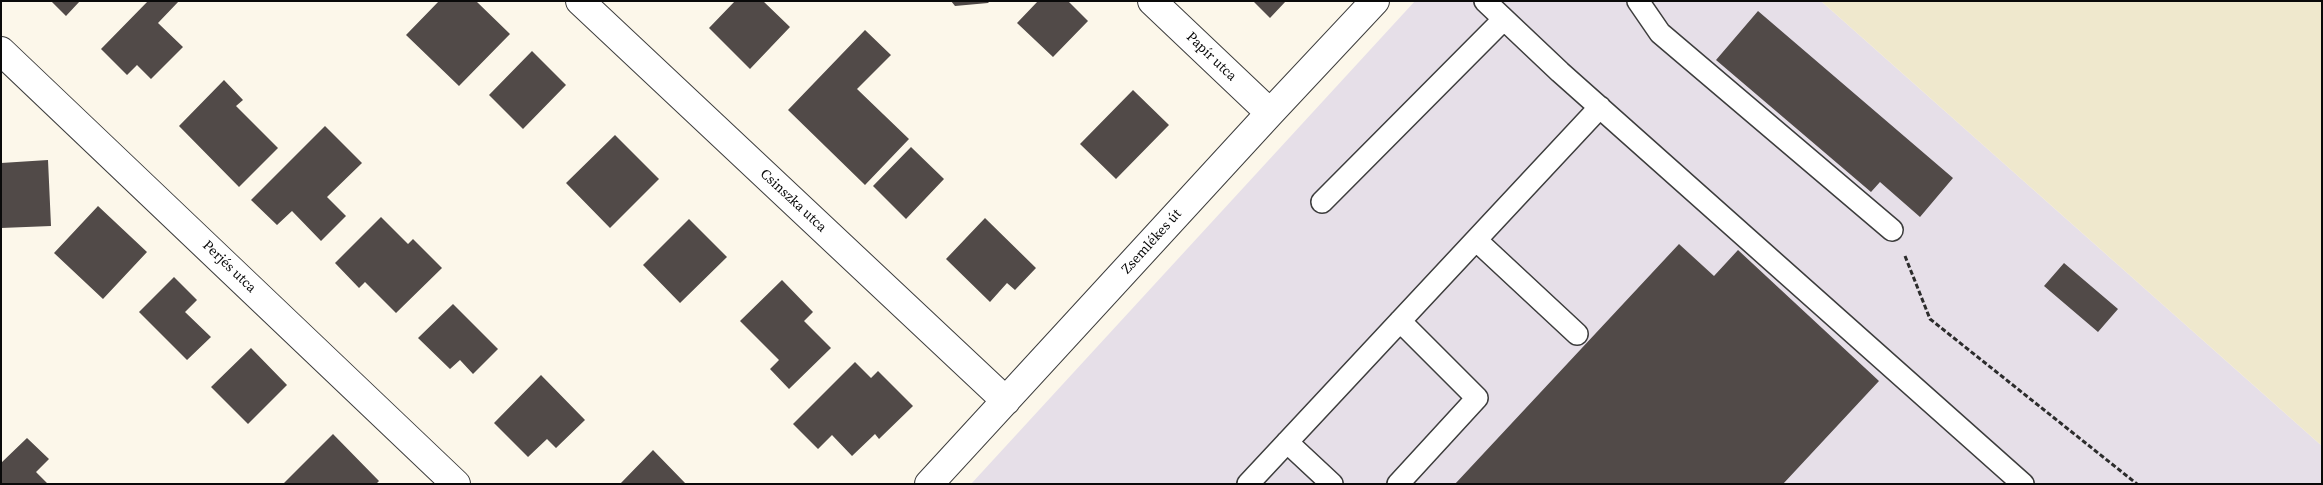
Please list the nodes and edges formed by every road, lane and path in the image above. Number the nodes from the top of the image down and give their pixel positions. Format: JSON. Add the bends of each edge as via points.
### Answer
{"nodes":[{"id":1,"x":580,"y":1,"type":"edge"},
{"id":2,"x":1152,"y":1,"type":"edge"},
{"id":3,"x":1375,"y":1,"type":"edge"},
{"id":4,"x":1485,"y":1,"type":"edge"},
{"id":5,"x":1638,"y":1,"type":"edge"},
{"id":6,"x":1504,"y":19,"type":"junction"},
{"id":7,"x":1,"y":51,"type":"edge"},
{"id":8,"x":1600,"y":106,"type":"junction"},
{"id":9,"x":1270,"y":113,"type":"junction"},
{"id":10,"x":1322,"y":202,"type":"dead end"},
{"id":11,"x":1892,"y":230,"type":"joint"},
{"id":12,"x":1476,"y":240,"type":"junction"},
{"id":13,"x":1400,"y":321,"type":"junction"},
{"id":14,"x":1577,"y":334,"type":"dead end"},
{"id":15,"x":1006,"y":401,"type":"junction"},
{"id":16,"x":1287,"y":442,"type":"junction"},
{"id":17,"x":456,"y":484,"type":"edge"},
{"id":18,"x":929,"y":484,"type":"edge"},
{"id":19,"x":1248,"y":484,"type":"edge"},
{"id":20,"x":1332,"y":484,"type":"edge"},
{"id":21,"x":1398,"y":484,"type":"edge"},
{"id":22,"x":2023,"y":484,"type":"edge"},
{"id":23,"x":2137,"y":484,"type":"edge"}],
"edges":[{"from":1,"to":15,"type":"street","name":"Csinszka utca"},
{"from":2,"to":9,"type":"street","name":"Papír utca"},
{"from":3,"to":9,"type":"street","name":"Zsemlékes út"},
{"from":4,"to":6,"type":"lane"},
{"from":5,"to":11,"type":"lane","via":[[1660,33]]},
{"from":6,"to":8,"type":"lane"},
{"from":6,"to":10,"type":"lane"},
{"from":7,"to":17,"type":"street","name":"Perjés utca"},
{"from":8,"to":12,"type":"lane"},
{"from":8,"to":22,"type":"lane"},
{"from":9,"to":15,"type":"street","name":"Zsemlékes út"},
{"from":11,"to":23,"type":"path","via":[[1930,319]]},
{"from":12,"to":13,"type":"lane"},
{"from":12,"to":14,"type":"lane"},
{"from":13,"to":16,"type":"lane"},
{"from":13,"to":21,"type":"lane","via":[[1478,398]]},
{"from":15,"to":18,"type":"street","name":"Zsemlékes út"},
{"from":16,"to":19,"type":"lane"},
{"from":16,"to":20,"type":"lane"}]}
